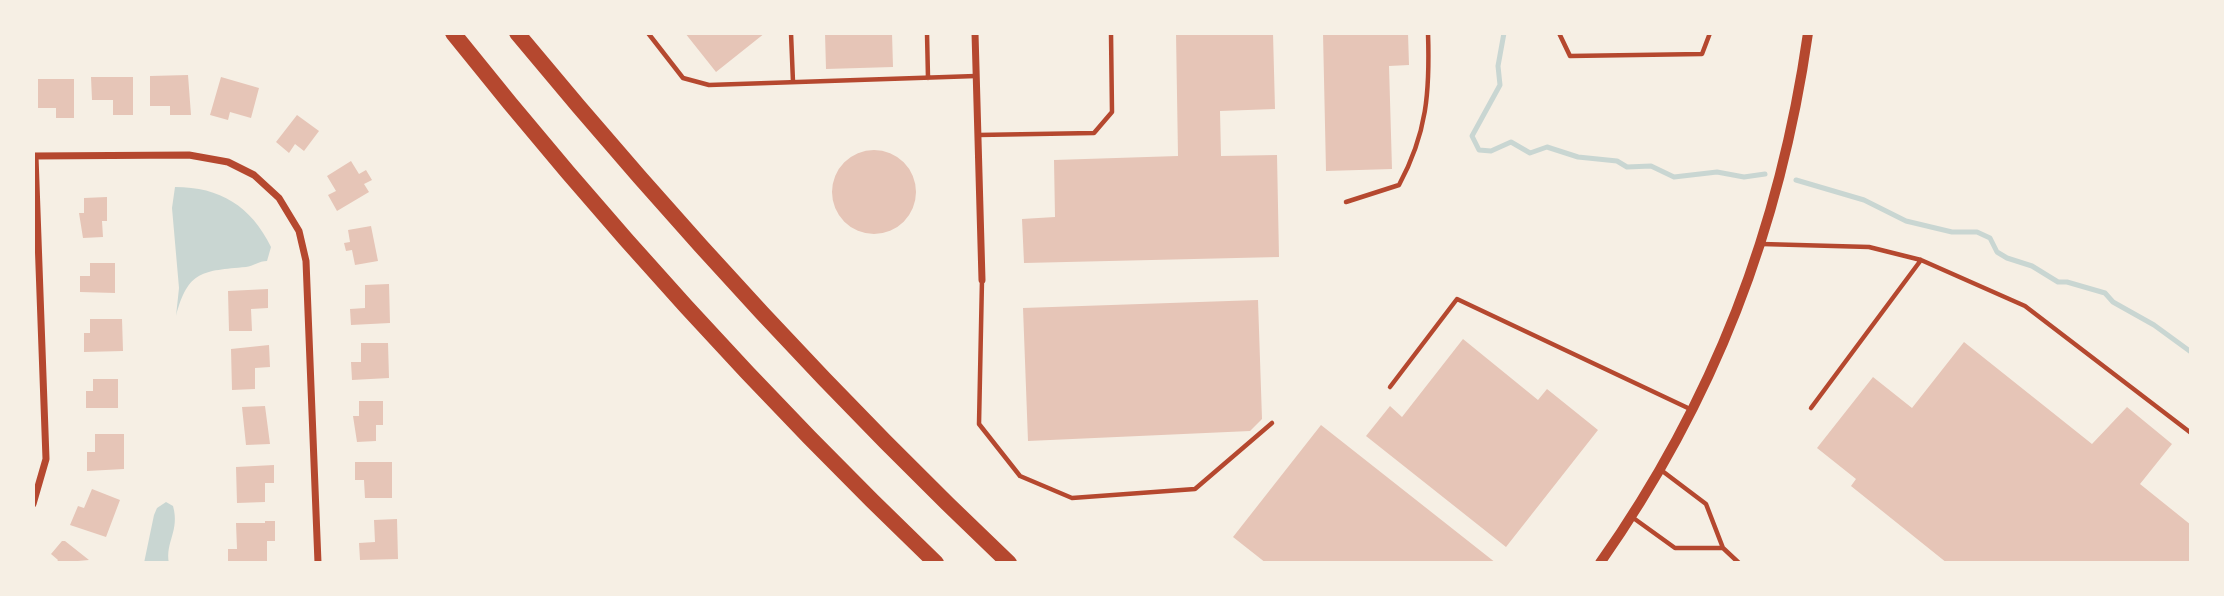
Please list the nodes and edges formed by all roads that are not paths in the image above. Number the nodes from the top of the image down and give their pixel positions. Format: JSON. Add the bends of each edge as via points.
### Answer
{"nodes":[{"id":1,"x":453,"y":33,"type":"edge"},
{"id":2,"x":517,"y":33,"type":"edge"},
{"id":3,"x":648,"y":33,"type":"edge"},
{"id":4,"x":791,"y":33,"type":"edge"},
{"id":5,"x":927,"y":33,"type":"edge"},
{"id":6,"x":975,"y":33,"type":"edge"},
{"id":7,"x":1111,"y":33,"type":"edge"},
{"id":8,"x":1429,"y":33,"type":"edge"},
{"id":9,"x":1559,"y":33,"type":"edge"},
{"id":10,"x":1710,"y":33,"type":"edge"},
{"id":11,"x":1808,"y":33,"type":"edge"},
{"id":12,"x":976,"y":76,"type":"junction"},
{"id":13,"x":928,"y":78,"type":"junction"},
{"id":14,"x":793,"y":82,"type":"junction"},
{"id":15,"x":978,"y":135,"type":"junction"},
{"id":16,"x":34,"y":156,"type":"edge"},
{"id":17,"x":1346,"y":202,"type":"dead end"},
{"id":18,"x":1762,"y":244,"type":"junction"},
{"id":19,"x":1921,"y":260,"type":"junction"},
{"id":20,"x":982,"y":280,"type":"joint"},
{"id":21,"x":1390,"y":387,"type":"dead end"},
{"id":22,"x":1811,"y":408,"type":"dead end"},
{"id":23,"x":1694,"y":411,"type":"junction"},
{"id":24,"x":1272,"y":423,"type":"dead end"},
{"id":25,"x":2191,"y":433,"type":"edge"},
{"id":26,"x":1660,"y":469,"type":"junction"},
{"id":27,"x":33,"y":504,"type":"edge"},
{"id":28,"x":1631,"y":517,"type":"junction"},
{"id":29,"x":1723,"y":548,"type":"junction"},
{"id":30,"x":318,"y":563,"type":"edge"},
{"id":31,"x":936,"y":563,"type":"edge"},
{"id":32,"x":1009,"y":563,"type":"edge"},
{"id":33,"x":1600,"y":563,"type":"edge"},
{"id":34,"x":1739,"y":563,"type":"edge"}],
"edges":[{"from":1,"to":31,"type":"highway","via":[[676,295],[828,457]]},
{"from":2,"to":32,"type":"highway","via":[[778,330]]},
{"from":3,"to":14,"type":"lane","via":[[683,78],[709,85]]},
{"from":4,"to":14,"type":"lane"},
{"from":5,"to":13,"type":"lane"},
{"from":6,"to":12,"type":"street"},
{"from":7,"to":15,"type":"lane","via":[[1112,112],[1094,134]]},
{"from":8,"to":17,"type":"lane","via":[[1426,115],[1416,153],[1399,185]]},
{"from":9,"to":10,"type":"lane","via":[[1570,56],[1702,54]]},
{"from":11,"to":18,"type":"street","via":[[1791,135]]},
{"from":12,"to":13,"type":"lane"},
{"from":12,"to":15,"type":"street"},
{"from":13,"to":14,"type":"lane"},
{"from":15,"to":20,"type":"street"},
{"from":16,"to":27,"type":"street","via":[[46,458]]},
{"from":16,"to":30,"type":"street","via":[[209,157],[244,169],[279,198],[299,231],[306,261]]},
{"from":18,"to":19,"type":"lane","via":[[1869,247]]},
{"from":18,"to":23,"type":"street"},
{"from":19,"to":22,"type":"lane"},
{"from":19,"to":25,"type":"lane","via":[[2025,306]]},
{"from":20,"to":24,"type":"lane","via":[[979,424],[1020,476],[1072,498],[1195,489]]},
{"from":21,"to":23,"type":"lane","via":[[1457,299]]},
{"from":23,"to":26,"type":"street"},
{"from":26,"to":28,"type":"street"},
{"from":26,"to":29,"type":"lane","via":[[1706,504]]},
{"from":28,"to":29,"type":"lane","via":[[1675,548]]},
{"from":28,"to":33,"type":"street"},
{"from":29,"to":34,"type":"lane"}]}
